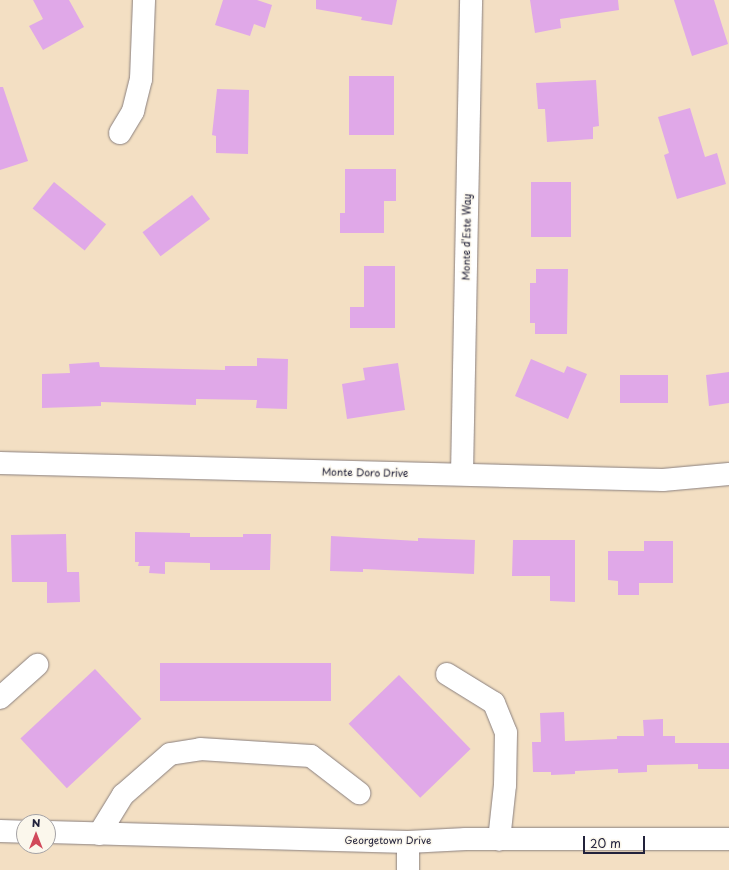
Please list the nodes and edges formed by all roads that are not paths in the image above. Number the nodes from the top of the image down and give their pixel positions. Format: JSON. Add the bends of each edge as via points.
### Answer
{"nodes":[{"id":1,"x":144,"y":0,"type":"edge"},
{"id":2,"x":471,"y":0,"type":"edge"},
{"id":3,"x":120,"y":133,"type":"dead end"},
{"id":4,"x":0,"y":463,"type":"edge"},
{"id":5,"x":462,"y":474,"type":"junction"},
{"id":6,"x":729,"y":474,"type":"edge"},
{"id":7,"x":37,"y":665,"type":"dead end"},
{"id":8,"x":446,"y":674,"type":"dead end"},
{"id":9,"x":0,"y":698,"type":"edge"},
{"id":10,"x":359,"y":793,"type":"dead end"},
{"id":11,"x":0,"y":831,"type":"edge"},
{"id":12,"x":16,"y":832,"type":"edge"},
{"id":13,"x":56,"y":832,"type":"edge"},
{"id":14,"x":99,"y":834,"type":"junction"},
{"id":15,"x":729,"y":839,"type":"edge"},
{"id":16,"x":499,"y":840,"type":"junction"},
{"id":17,"x":408,"y":842,"type":"junction"},
{"id":18,"x":408,"y":870,"type":"edge"}],
"edges":[{"from":1,"to":3,"type":"street","via":[[141,79],[133,111]]},
{"from":2,"to":5,"type":"street","name":"Monte d'Este Way"},
{"from":4,"to":5,"type":"street","name":"Monte Doro Drive"},
{"from":5,"to":6,"type":"street","name":"Monte Doro Drive","via":[[663,480]]},
{"from":7,"to":9,"type":"street"},
{"from":8,"to":16,"type":"street","via":[[494,703],[506,733],[505,785]]},
{"from":10,"to":14,"type":"street","via":[[311,756],[200,749],[170,754],[123,795]]},
{"from":11,"to":12,"type":"street"},
{"from":13,"to":14,"type":"street","name":"Georgetown Drive"},
{"from":14,"to":17,"type":"street","name":"Georgetown Drive"},
{"from":15,"to":16,"type":"street","name":"Georgetown Drive"},
{"from":16,"to":17,"type":"street","name":"Georgetown Drive"},
{"from":17,"to":18,"type":"street"}]}
